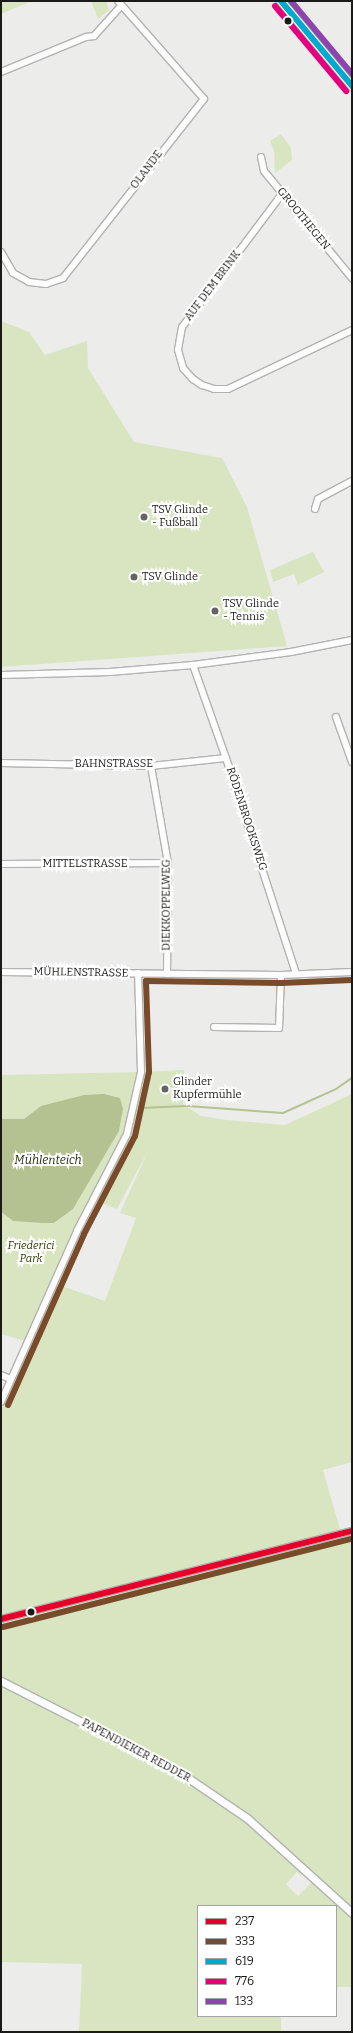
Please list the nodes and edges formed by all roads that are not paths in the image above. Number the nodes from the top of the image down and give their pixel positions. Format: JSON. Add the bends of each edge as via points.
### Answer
{"nodes":[{"id":1,"x":281,"y":1,"type":"edge"},
{"id":2,"x":120,"y":4,"type":"edge"},
{"id":3,"x":1,"y":72,"type":"edge"},
{"id":4,"x":352,"y":86,"type":"edge"},
{"id":5,"x":261,"y":157,"type":"dead end"},
{"id":6,"x":282,"y":194,"type":"junction"},
{"id":7,"x":1,"y":252,"type":"edge"},
{"id":8,"x":352,"y":278,"type":"edge"},
{"id":9,"x":352,"y":330,"type":"edge"},
{"id":10,"x":352,"y":481,"type":"edge"},
{"id":11,"x":315,"y":509,"type":"dead end"},
{"id":12,"x":352,"y":640,"type":"edge"},
{"id":13,"x":193,"y":665,"type":"junction"},
{"id":14,"x":1,"y":675,"type":"edge"},
{"id":15,"x":336,"y":717,"type":"dead end"},
{"id":16,"x":226,"y":758,"type":"junction"},
{"id":17,"x":352,"y":762,"type":"edge"},
{"id":18,"x":1,"y":763,"type":"edge"},
{"id":19,"x":151,"y":766,"type":"junction"},
{"id":20,"x":168,"y":863,"type":"junction"},
{"id":21,"x":1,"y":864,"type":"edge"},
{"id":22,"x":1,"y":972,"type":"edge"},
{"id":23,"x":352,"y":972,"type":"edge"},
{"id":24,"x":138,"y":973,"type":"junction"},
{"id":25,"x":167,"y":974,"type":"junction"},
{"id":26,"x":296,"y":974,"type":"junction"},
{"id":27,"x":281,"y":975,"type":"junction"},
{"id":28,"x":214,"y":1027,"type":"dead end"},
{"id":29,"x":1,"y":1375,"type":"edge"},
{"id":30,"x":10,"y":1379,"type":"junction"},
{"id":31,"x":1,"y":1402,"type":"edge"},
{"id":32,"x":352,"y":1531,"type":"edge"},
{"id":33,"x":1,"y":1619,"type":"edge"},
{"id":34,"x":1,"y":1680,"type":"edge"},
{"id":35,"x":352,"y":1913,"type":"edge"}],
"edges":[{"from":1,"to":4,"type":"main road"},
{"from":2,"to":3,"type":"street","name":"OLANDE","via":[[94,36]]},
{"from":2,"to":7,"type":"street","name":"OLANDE","via":[[204,99],[63,278],[46,284],[29,282],[13,273]]},
{"from":5,"to":6,"type":"street","name":"GROOTHEGEN","via":[[264,171]]},
{"from":6,"to":8,"type":"street","name":"GROOTHEGEN"},
{"from":6,"to":9,"type":"street","name":"AUF DEM BRINK","via":[[182,327],[178,350],[183,368],[202,385],[228,389]]},
{"from":10,"to":11,"type":"street","via":[[318,499]]},
{"from":12,"to":13,"type":"street","via":[[291,652]]},
{"from":13,"to":14,"type":"street","via":[[110,672]]},
{"from":13,"to":16,"type":"street","name":"RÖDENBROOKSWEG"},
{"from":15,"to":17,"type":"street"},
{"from":16,"to":19,"type":"street","name":"BAHNSTRASSE"},
{"from":16,"to":26,"type":"street","name":"RÖDENBROOKSWEG"},
{"from":18,"to":19,"type":"street","name":"BAHNSTRASSE"},
{"from":19,"to":20,"type":"street","name":"DIEKKOPPELWEG"},
{"from":20,"to":21,"type":"street","name":"MITTELSTRASSE"},
{"from":20,"to":25,"type":"street","name":"DIEKKOPPELWEG"},
{"from":22,"to":24,"type":"street","name":"MÜHLENSTRASSE"},
{"from":23,"to":26,"type":"street","name":"MÜHLENSTRASSE"},
{"from":24,"to":25,"type":"street","name":"MÜHLENSTRASSE"},
{"from":24,"to":30,"type":"street","via":[[141,1072],[127,1134],[77,1231]]},
{"from":25,"to":27,"type":"street","name":"MÜHLENSTRASSE"},
{"from":26,"to":27,"type":"street","name":"MÜHLENSTRASSE"},
{"from":27,"to":28,"type":"street","via":[[279,1028]]},
{"from":29,"to":30,"type":"street"},
{"from":30,"to":31,"type":"street"},
{"from":32,"to":33,"type":"street"},
{"from":34,"to":35,"type":"street","name":"PAPENDIEKER REDDER","via":[[178,1771],[247,1818]]}]}
